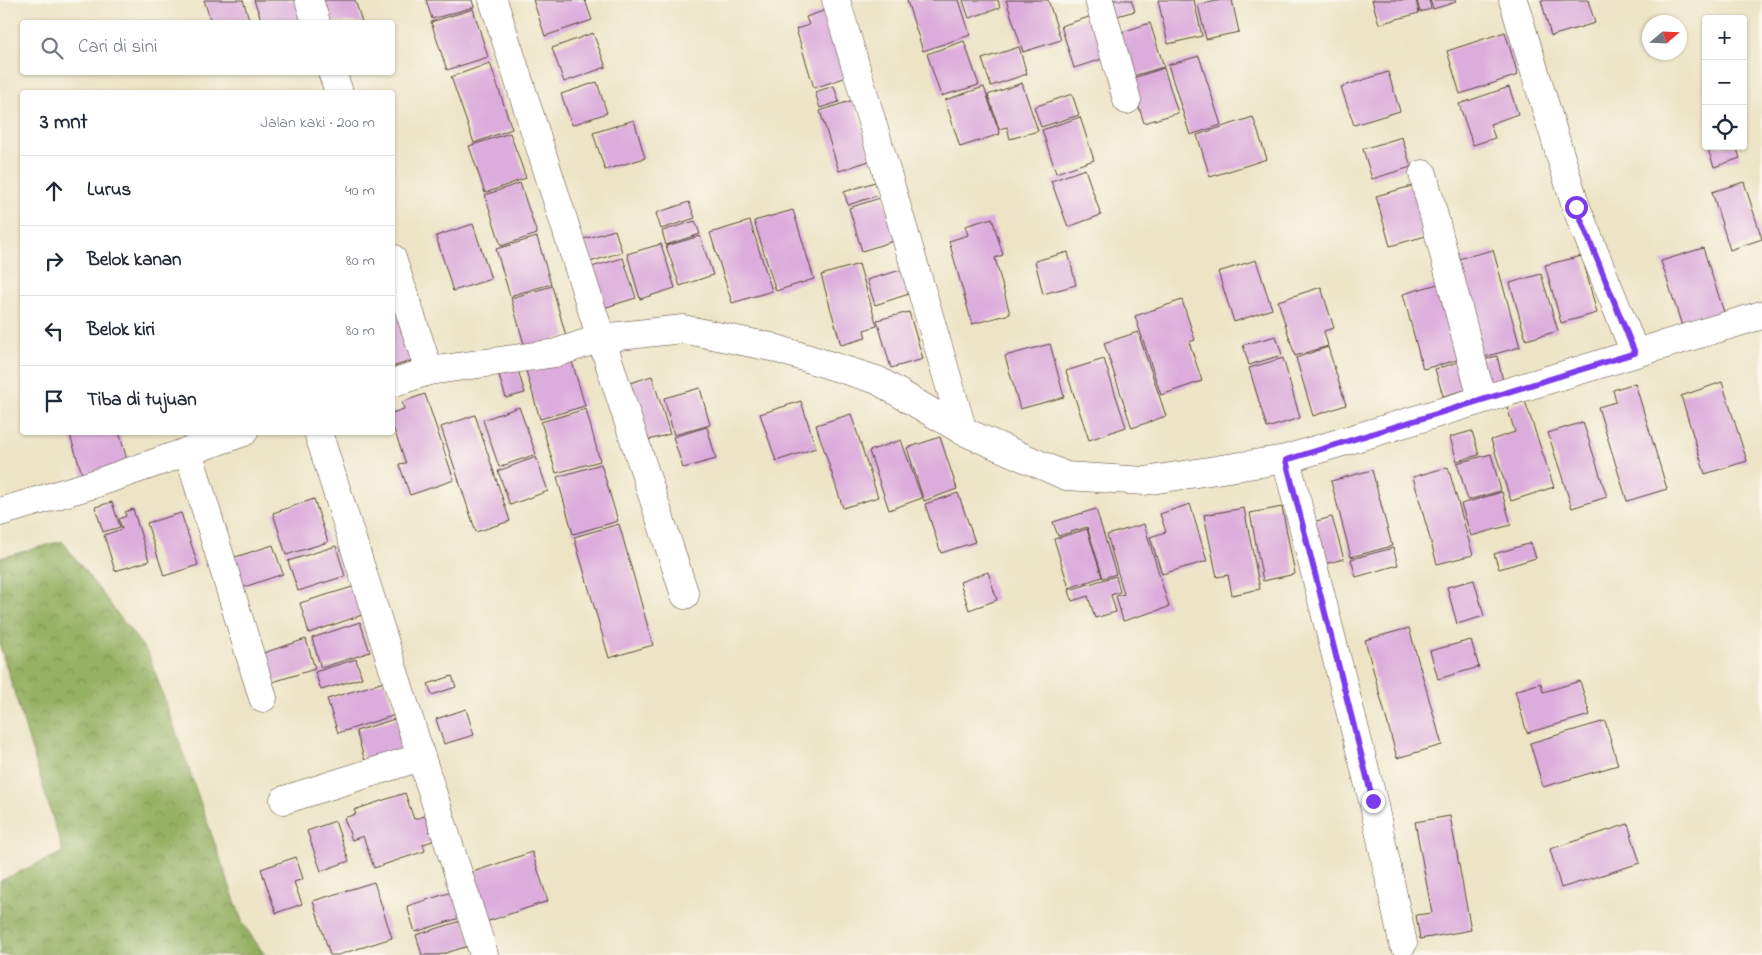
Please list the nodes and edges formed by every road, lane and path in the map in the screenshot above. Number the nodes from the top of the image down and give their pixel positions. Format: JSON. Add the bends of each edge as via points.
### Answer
{"nodes":[{"id":1,"x":309,"y":0,"type":"edge"},
{"id":2,"x":493,"y":0,"type":"edge"},
{"id":3,"x":836,"y":0,"type":"edge"},
{"id":4,"x":1099,"y":0,"type":"edge"},
{"id":5,"x":1513,"y":0,"type":"edge"},
{"id":6,"x":315,"y":20,"type":"edge"},
{"id":7,"x":333,"y":75,"type":"edge"},
{"id":8,"x":338,"y":90,"type":"edge"},
{"id":9,"x":1127,"y":100,"type":"dead end"},
{"id":10,"x":1423,"y":174,"type":"dead end"},
{"id":11,"x":395,"y":267,"type":"edge"},
{"id":12,"x":1762,"y":315,"type":"edge"},
{"id":13,"x":601,"y":338,"type":"junction"},
{"id":14,"x":1635,"y":353,"type":"junction"},
{"id":15,"x":429,"y":371,"type":"junction"},
{"id":16,"x":395,"y":382,"type":"edge"},
{"id":17,"x":1482,"y":399,"type":"junction"},
{"id":18,"x":963,"y":431,"type":"junction"},
{"id":19,"x":235,"y":435,"type":"edge"},
{"id":20,"x":319,"y":435,"type":"edge"},
{"id":21,"x":188,"y":451,"type":"junction"},
{"id":22,"x":1286,"y":460,"type":"junction"},
{"id":23,"x":0,"y":512,"type":"edge"},
{"id":24,"x":685,"y":595,"type":"dead end"},
{"id":25,"x":263,"y":698,"type":"dead end"},
{"id":26,"x":421,"y":757,"type":"junction"},
{"id":27,"x":284,"y":800,"type":"dead end"},
{"id":28,"x":1403,"y":943,"type":"dead end"},
{"id":29,"x":484,"y":955,"type":"edge"}],
"edges":[{"from":1,"to":6,"type":"street"},
{"from":2,"to":13,"type":"street"},
{"from":3,"to":18,"type":"street"},
{"from":4,"to":9,"type":"street"},
{"from":5,"to":14,"type":"street","via":[[1576,207]]},
{"from":7,"to":8,"type":"street"},
{"from":10,"to":17,"type":"street"},
{"from":11,"to":15,"type":"street"},
{"from":12,"to":14,"type":"street"},
{"from":13,"to":15,"type":"street","via":[[556,353]]},
{"from":13,"to":18,"type":"street","via":[[683,329],[771,347],[876,380]]},
{"from":13,"to":24,"type":"street"},
{"from":14,"to":17,"type":"street"},
{"from":15,"to":16,"type":"street"},
{"from":17,"to":22,"type":"street"},
{"from":18,"to":22,"type":"street","via":[[1066,476],[1145,481]]},
{"from":19,"to":21,"type":"street"},
{"from":20,"to":26,"type":"street"},
{"from":21,"to":23,"type":"street"},
{"from":21,"to":25,"type":"street"},
{"from":22,"to":28,"type":"street","via":[[1373,801]]},
{"from":26,"to":27,"type":"street"},
{"from":26,"to":29,"type":"street"}]}
